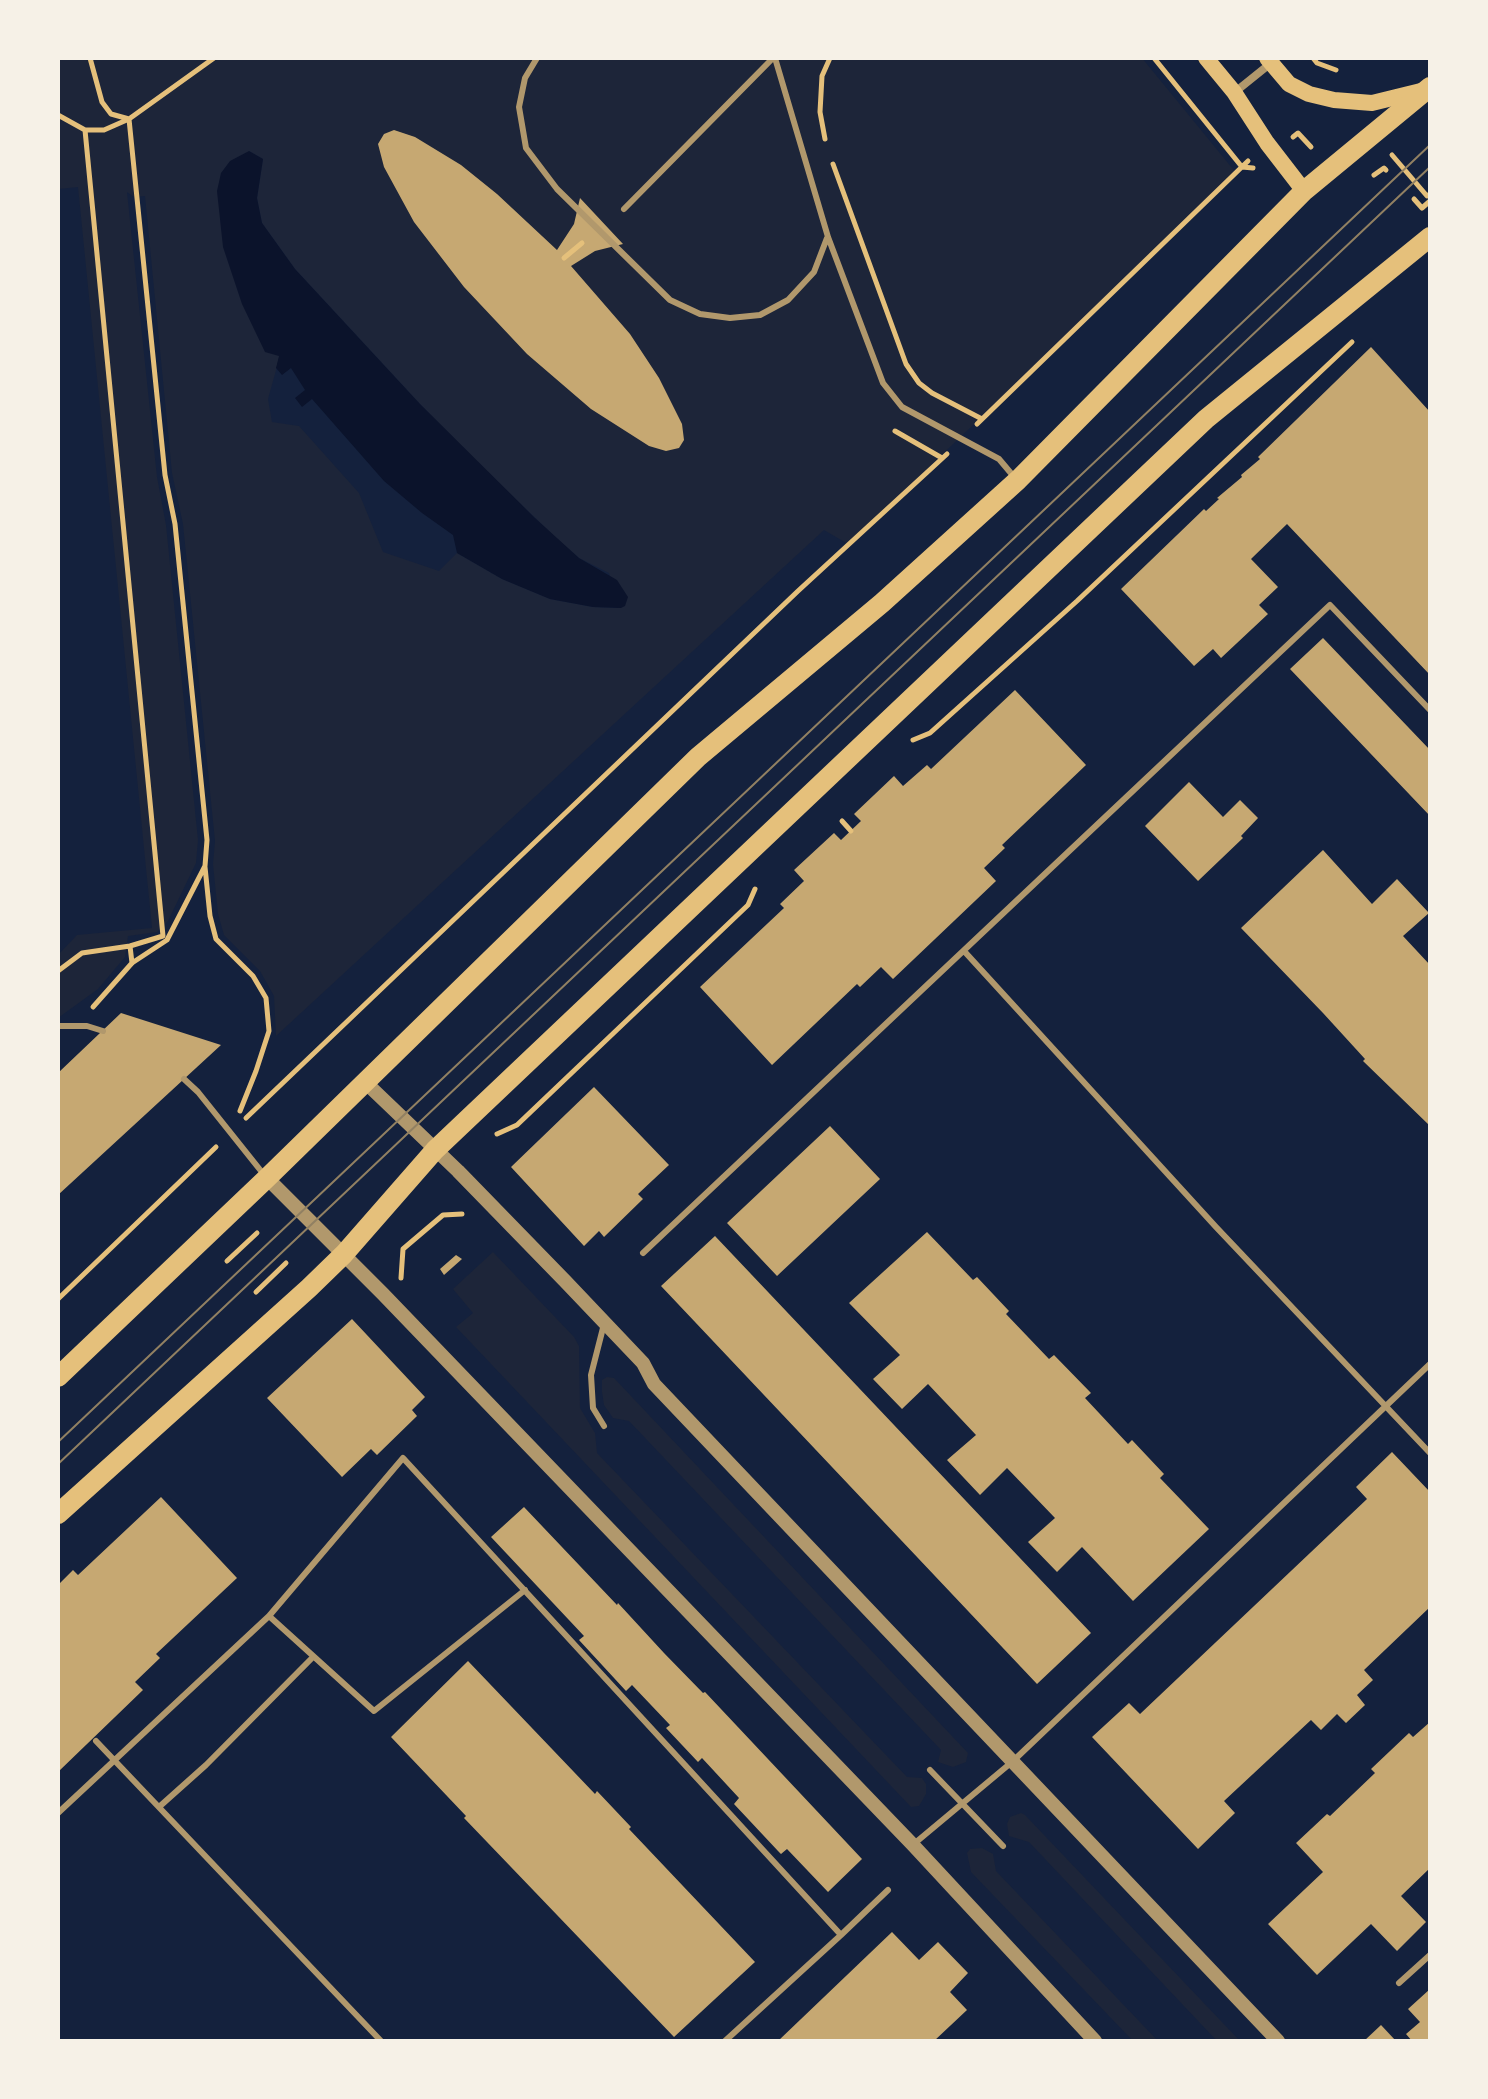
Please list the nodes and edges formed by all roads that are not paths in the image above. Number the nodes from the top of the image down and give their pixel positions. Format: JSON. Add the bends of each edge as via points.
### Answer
{"nodes":[{"id":1,"x":537,"y":58,"type":"edge"},
{"id":2,"x":774,"y":58,"type":"edge"},
{"id":3,"x":1206,"y":58,"type":"edge"},
{"id":4,"x":1269,"y":60,"type":"edge"},
{"id":5,"x":1428,"y":88,"type":"edge"},
{"id":6,"x":1234,"y":92,"type":"junction"},
{"id":7,"x":1304,"y":191,"type":"junction"},
{"id":8,"x":624,"y":209,"type":"dead end"},
{"id":9,"x":828,"y":237,"type":"junction"},
{"id":10,"x":1430,"y":237,"type":"edge"},
{"id":11,"x":1018,"y":480,"type":"junction"},
{"id":12,"x":1430,"y":710,"type":"edge"},
{"id":13,"x":964,"y":951,"type":"junction"},
{"id":14,"x":58,"y":1026,"type":"edge"},
{"id":15,"x":103,"y":1031,"type":"dead end"},
{"id":16,"x":184,"y":1079,"type":"dead end"},
{"id":17,"x":365,"y":1082,"type":"junction"},
{"id":18,"x":435,"y":1150,"type":"junction"},
{"id":19,"x":267,"y":1178,"type":"junction"},
{"id":20,"x":643,"y":1253,"type":"dead end"},
{"id":21,"x":344,"y":1254,"type":"junction"},
{"id":22,"x":604,"y":1324,"type":"junction"},
{"id":23,"x":1430,"y":1364,"type":"edge"},
{"id":24,"x":58,"y":1377,"type":"edge"},
{"id":25,"x":1385,"y":1406,"type":"junction"},
{"id":26,"x":604,"y":1426,"type":"dead end"},
{"id":27,"x":1430,"y":1453,"type":"edge"},
{"id":28,"x":58,"y":1514,"type":"edge"},
{"id":29,"x":525,"y":1590,"type":"junction"},
{"id":30,"x":269,"y":1616,"type":"junction"},
{"id":31,"x":313,"y":1657,"type":"junction"},
{"id":32,"x":96,"y":1741,"type":"dead end"},
{"id":33,"x":115,"y":1761,"type":"junction"},
{"id":34,"x":1012,"y":1762,"type":"junction"},
{"id":35,"x":930,"y":1770,"type":"dead end"},
{"id":36,"x":962,"y":1804,"type":"junction"},
{"id":37,"x":159,"y":1807,"type":"junction"},
{"id":38,"x":58,"y":1813,"type":"edge"},
{"id":39,"x":913,"y":1845,"type":"junction"},
{"id":40,"x":1003,"y":1846,"type":"dead end"},
{"id":41,"x":888,"y":1890,"type":"dead end"},
{"id":42,"x":841,"y":1935,"type":"junction"},
{"id":43,"x":1430,"y":1955,"type":"edge"},
{"id":44,"x":1399,"y":1983,"type":"dead end"},
{"id":45,"x":381,"y":2041,"type":"edge"},
{"id":46,"x":725,"y":2041,"type":"edge"},
{"id":47,"x":1095,"y":2041,"type":"edge"},
{"id":48,"x":1278,"y":2041,"type":"edge"}],
"edges":[{"from":1,"to":9,"type":"lane","via":[[525,78],[519,107],[526,148],[557,189],[670,300],[700,314],[760,315],[788,300],[814,272]]},
{"from":2,"to":8,"type":"lane"},
{"from":2,"to":9,"type":"lane"},
{"from":3,"to":6,"type":"main road"},
{"from":4,"to":5,"type":"main road","via":[[1289,84],[1334,100],[1372,103]]},
{"from":4,"to":6,"type":"street"},
{"from":5,"to":7,"type":"main road"},
{"from":6,"to":7,"type":"main road"},
{"from":7,"to":11,"type":"main road"},
{"from":9,"to":11,"type":"lane","via":[[883,383],[902,407],[999,459]]},
{"from":10,"to":18,"type":"main road","via":[[1206,419]]},
{"from":11,"to":17,"type":"main road","via":[[698,757]]},
{"from":12,"to":13,"type":"lane","via":[[1330,605]]},
{"from":13,"to":20,"type":"lane"},
{"from":13,"to":25,"type":"lane"},
{"from":14,"to":15,"type":"lane"},
{"from":16,"to":19,"type":"lane"},
{"from":17,"to":18,"type":"street"},
{"from":17,"to":19,"type":"main road"},
{"from":18,"to":21,"type":"main road"},
{"from":18,"to":22,"type":"street"},
{"from":19,"to":21,"type":"street"},
{"from":19,"to":24,"type":"main road"},
{"from":21,"to":28,"type":"main road"},
{"from":21,"to":39,"type":"street"},
{"from":22,"to":26,"type":"lane","via":[[591,1375],[593,1408]]},
{"from":22,"to":34,"type":"street","via":[[643,1363],[654,1384]]},
{"from":23,"to":25,"type":"lane"},
{"from":25,"to":27,"type":"lane"},
{"from":25,"to":34,"type":"lane"},
{"from":29,"to":30,"type":"lane","via":[[403,1458]]},
{"from":29,"to":31,"type":"lane","via":[[374,1711]]},
{"from":29,"to":42,"type":"lane"},
{"from":30,"to":31,"type":"lane"},
{"from":30,"to":33,"type":"lane"},
{"from":31,"to":37,"type":"lane"},
{"from":32,"to":33,"type":"lane"},
{"from":33,"to":37,"type":"lane"},
{"from":33,"to":38,"type":"lane"},
{"from":34,"to":36,"type":"lane"},
{"from":34,"to":48,"type":"street"},
{"from":35,"to":36,"type":"lane"},
{"from":36,"to":39,"type":"lane"},
{"from":36,"to":40,"type":"lane"},
{"from":37,"to":45,"type":"lane"},
{"from":39,"to":47,"type":"street"},
{"from":41,"to":42,"type":"lane"},
{"from":42,"to":46,"type":"lane"},
{"from":43,"to":44,"type":"lane"}]}
